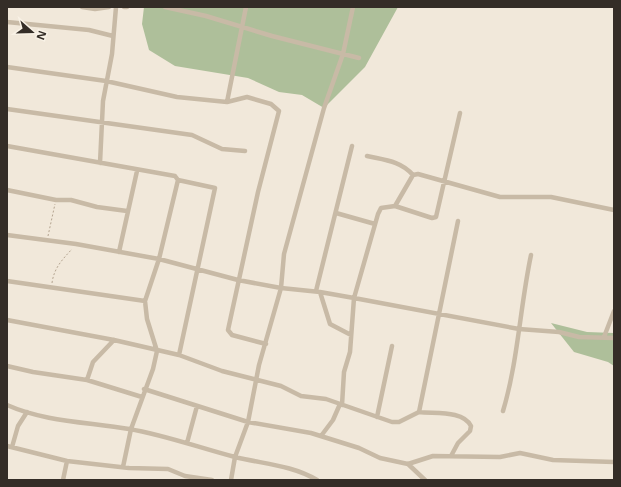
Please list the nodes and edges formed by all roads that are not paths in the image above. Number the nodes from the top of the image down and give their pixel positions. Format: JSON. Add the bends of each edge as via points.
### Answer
{"nodes":[{"id":1,"x":82,"y":7,"type":"edge"},
{"id":2,"x":109,"y":7,"type":"edge"},
{"id":3,"x":116,"y":7,"type":"edge"},
{"id":4,"x":124,"y":7,"type":"edge"},
{"id":5,"x":128,"y":7,"type":"edge"},
{"id":6,"x":165,"y":7,"type":"edge"},
{"id":7,"x":246,"y":7,"type":"edge"},
{"id":8,"x":353,"y":7,"type":"edge"},
{"id":9,"x":7,"y":22,"type":"edge"},
{"id":10,"x":242,"y":26,"type":"junction"},
{"id":11,"x":114,"y":36,"type":"junction"},
{"id":12,"x":343,"y":54,"type":"junction"},
{"id":13,"x":359,"y":58,"type":"dead end"},
{"id":14,"x":7,"y":67,"type":"edge"},
{"id":15,"x":106,"y":81,"type":"junction"},
{"id":16,"x":227,"y":102,"type":"junction"},
{"id":17,"x":7,"y":109,"type":"edge"},
{"id":18,"x":460,"y":113,"type":"dead end"},
{"id":19,"x":102,"y":122,"type":"junction"},
{"id":20,"x":7,"y":146,"type":"edge"},
{"id":21,"x":352,"y":146,"type":"dead end"},
{"id":22,"x":245,"y":151,"type":"dead end"},
{"id":23,"x":367,"y":156,"type":"dead end"},
{"id":24,"x":100,"y":163,"type":"junction"},
{"id":25,"x":137,"y":171,"type":"junction"},
{"id":26,"x":413,"y":175,"type":"junction"},
{"id":27,"x":178,"y":180,"type":"junction"},
{"id":28,"x":443,"y":181,"type":"junction"},
{"id":29,"x":7,"y":190,"type":"edge"},
{"id":30,"x":395,"y":206,"type":"junction"},
{"id":31,"x":614,"y":210,"type":"edge"},
{"id":32,"x":127,"y":211,"type":"junction"},
{"id":33,"x":336,"y":212,"type":"junction"},
{"id":34,"x":458,"y":220,"type":"dead end"},
{"id":35,"x":375,"y":224,"type":"junction"},
{"id":36,"x":7,"y":235,"type":"edge"},
{"id":37,"x":119,"y":252,"type":"junction"},
{"id":38,"x":531,"y":255,"type":"dead end"},
{"id":39,"x":159,"y":259,"type":"junction"},
{"id":40,"x":198,"y":270,"type":"junction"},
{"id":41,"x":238,"y":280,"type":"junction"},
{"id":42,"x":7,"y":281,"type":"edge"},
{"id":43,"x":281,"y":288,"type":"junction"},
{"id":44,"x":318,"y":292,"type":"junction"},
{"id":45,"x":354,"y":298,"type":"junction"},
{"id":46,"x":145,"y":301,"type":"junction"},
{"id":47,"x":614,"y":311,"type":"edge"},
{"id":48,"x":439,"y":314,"type":"junction"},
{"id":49,"x":7,"y":320,"type":"edge"},
{"id":50,"x":519,"y":329,"type":"junction"},
{"id":51,"x":351,"y":335,"type":"junction"},
{"id":52,"x":604,"y":337,"type":"junction"},
{"id":53,"x":614,"y":338,"type":"edge"},
{"id":54,"x":114,"y":340,"type":"junction"},
{"id":55,"x":266,"y":344,"type":"junction"},
{"id":56,"x":392,"y":346,"type":"dead end"},
{"id":57,"x":157,"y":351,"type":"junction"},
{"id":58,"x":179,"y":356,"type":"junction"},
{"id":59,"x":7,"y":366,"type":"edge"},
{"id":60,"x":86,"y":380,"type":"junction"},
{"id":61,"x":256,"y":380,"type":"junction"},
{"id":62,"x":144,"y":389,"type":"junction"},
{"id":63,"x":142,"y":396,"type":"junction"},
{"id":64,"x":7,"y":405,"type":"edge"},
{"id":65,"x":341,"y":405,"type":"junction"},
{"id":66,"x":197,"y":406,"type":"junction"},
{"id":67,"x":503,"y":411,"type":"dead end"},
{"id":68,"x":27,"y":412,"type":"junction"},
{"id":69,"x":419,"y":412,"type":"junction"},
{"id":70,"x":377,"y":417,"type":"junction"},
{"id":71,"x":248,"y":422,"type":"junction"},
{"id":72,"x":131,"y":429,"type":"junction"},
{"id":73,"x":321,"y":436,"type":"junction"},
{"id":74,"x":186,"y":442,"type":"junction"},
{"id":75,"x":10,"y":447,"type":"edge"},
{"id":76,"x":452,"y":456,"type":"junction"},
{"id":77,"x":235,"y":457,"type":"junction"},
{"id":78,"x":67,"y":461,"type":"junction"},
{"id":79,"x":614,"y":462,"type":"edge"},
{"id":80,"x":408,"y":464,"type":"junction"},
{"id":81,"x":123,"y":467,"type":"junction"},
{"id":82,"x":63,"y":480,"type":"edge"},
{"id":83,"x":212,"y":480,"type":"edge"},
{"id":84,"x":230,"y":480,"type":"edge"},
{"id":85,"x":317,"y":480,"type":"edge"},
{"id":86,"x":425,"y":480,"type":"edge"}],
"edges":[{"from":1,"to":2,"type":"street"},
{"from":3,"to":11,"type":"street"},
{"from":4,"to":5,"type":"street"},
{"from":6,"to":10,"type":"street"},
{"from":7,"to":10,"type":"street"},
{"from":8,"to":12,"type":"street"},
{"from":9,"to":11,"type":"street","via":[[89,30]]},
{"from":10,"to":12,"type":"street"},
{"from":10,"to":16,"type":"street"},
{"from":11,"to":15,"type":"street"},
{"from":12,"to":13,"type":"street"},
{"from":12,"to":43,"type":"street","via":[[324,108],[284,254]]},
{"from":14,"to":15,"type":"street"},
{"from":15,"to":16,"type":"street","via":[[177,97]]},
{"from":15,"to":19,"type":"street"},
{"from":16,"to":41,"type":"street","via":[[247,97],[271,104],[279,111]]},
{"from":17,"to":19,"type":"street"},
{"from":18,"to":28,"type":"street"},
{"from":19,"to":22,"type":"street","via":[[192,135],[222,149]]},
{"from":19,"to":24,"type":"street"},
{"from":20,"to":24,"type":"street"},
{"from":21,"to":33,"type":"street"},
{"from":23,"to":26,"type":"street","via":[[401,164]]},
{"from":24,"to":25,"type":"street"},
{"from":25,"to":27,"type":"street","via":[[176,176]]},
{"from":25,"to":32,"type":"street"},
{"from":26,"to":28,"type":"street"},
{"from":26,"to":30,"type":"street"},
{"from":27,"to":39,"type":"street"},
{"from":27,"to":40,"type":"street","via":[[215,188]]},
{"from":28,"to":30,"type":"street","via":[[436,216],[432,218]]},
{"from":28,"to":31,"type":"street","via":[[503,198],[551,197]]},
{"from":29,"to":32,"type":"street"},
{"from":30,"to":35,"type":"street","via":[[381,208]]},
{"from":32,"to":37,"type":"street"},
{"from":33,"to":35,"type":"street"},
{"from":33,"to":44,"type":"street"},
{"from":34,"to":48,"type":"street"},
{"from":35,"to":45,"type":"street"},
{"from":36,"to":37,"type":"street"},
{"from":37,"to":39,"type":"street"},
{"from":38,"to":50,"type":"street"},
{"from":39,"to":40,"type":"street"},
{"from":39,"to":46,"type":"street"},
{"from":40,"to":41,"type":"street"},
{"from":40,"to":58,"type":"street"},
{"from":41,"to":43,"type":"street"},
{"from":41,"to":55,"type":"street","via":[[228,330],[232,335]]},
{"from":42,"to":46,"type":"street"},
{"from":43,"to":44,"type":"street"},
{"from":43,"to":55,"type":"street"},
{"from":44,"to":45,"type":"street"},
{"from":44,"to":51,"type":"street","via":[[330,324]]},
{"from":45,"to":48,"type":"street"},
{"from":45,"to":51,"type":"street"},
{"from":46,"to":57,"type":"street","via":[[146,319]]},
{"from":47,"to":52,"type":"street"},
{"from":48,"to":50,"type":"street"},
{"from":48,"to":69,"type":"street"},
{"from":49,"to":54,"type":"street"},
{"from":50,"to":52,"type":"street","via":[[559,332],[579,337]]},
{"from":50,"to":67,"type":"street","via":[[512,382]]},
{"from":51,"to":65,"type":"street"},
{"from":52,"to":53,"type":"street"},
{"from":54,"to":57,"type":"street"},
{"from":54,"to":60,"type":"street","via":[[93,362]]},
{"from":55,"to":61,"type":"street"},
{"from":56,"to":70,"type":"street"},
{"from":57,"to":58,"type":"street"},
{"from":57,"to":62,"type":"street"},
{"from":58,"to":61,"type":"street"},
{"from":59,"to":60,"type":"street"},
{"from":60,"to":63,"type":"street"},
{"from":61,"to":65,"type":"street","via":[[281,386],[301,396],[326,399]]},
{"from":61,"to":71,"type":"street"},
{"from":62,"to":63,"type":"street"},
{"from":62,"to":66,"type":"street"},
{"from":63,"to":72,"type":"street"},
{"from":64,"to":68,"type":"street"},
{"from":65,"to":70,"type":"street"},
{"from":65,"to":73,"type":"street"},
{"from":66,"to":71,"type":"street"},
{"from":66,"to":74,"type":"street"},
{"from":68,"to":72,"type":"street"},
{"from":68,"to":75,"type":"street"},
{"from":69,"to":70,"type":"street","via":[[399,422]]},
{"from":69,"to":76,"type":"street","via":[[458,415],[468,420],[470,431],[458,443]]},
{"from":71,"to":73,"type":"street"},
{"from":71,"to":77,"type":"street"},
{"from":72,"to":74,"type":"street"},
{"from":72,"to":81,"type":"street"},
{"from":73,"to":80,"type":"street","via":[[359,448],[380,458]]},
{"from":74,"to":77,"type":"street"},
{"from":75,"to":78,"type":"street"},
{"from":76,"to":79,"type":"street","via":[[500,457],[520,452],[553,460]]},
{"from":76,"to":80,"type":"street","via":[[433,456]]},
{"from":77,"to":84,"type":"street"},
{"from":77,"to":85,"type":"street","via":[[276,465]]},
{"from":78,"to":81,"type":"street"},
{"from":78,"to":82,"type":"street"},
{"from":80,"to":86,"type":"street"},
{"from":81,"to":83,"type":"street","via":[[168,469],[185,476]]}]}
